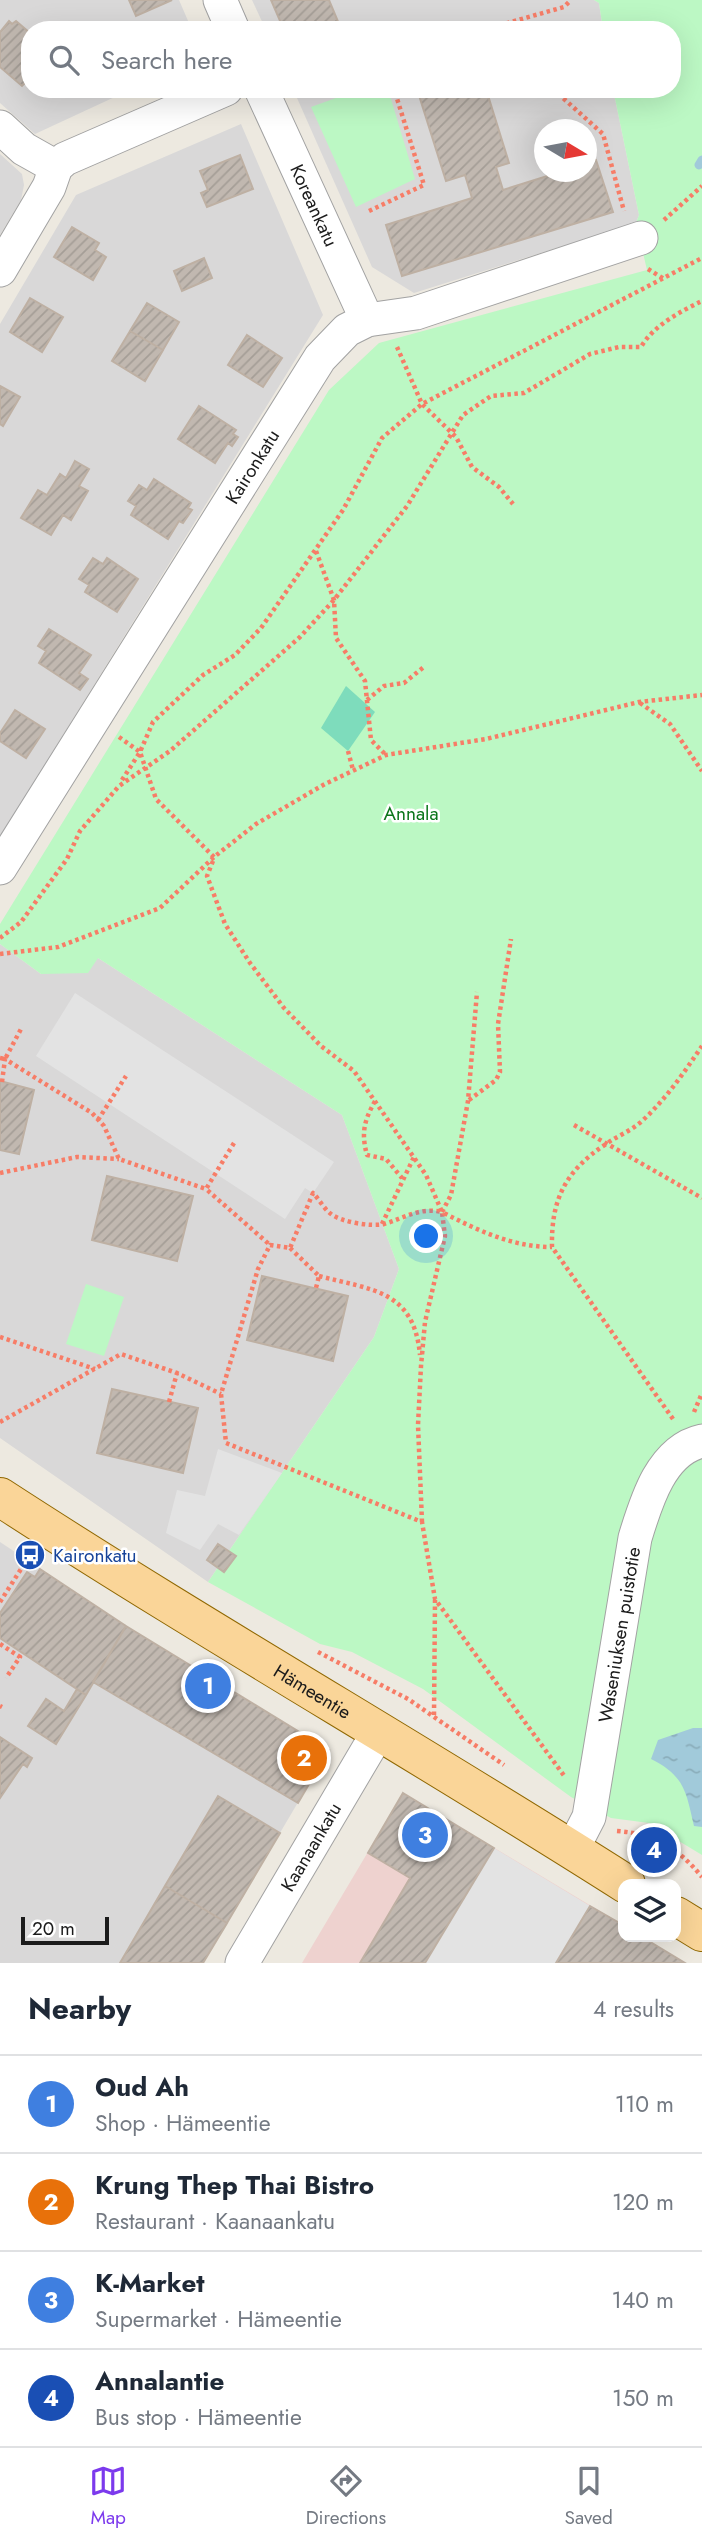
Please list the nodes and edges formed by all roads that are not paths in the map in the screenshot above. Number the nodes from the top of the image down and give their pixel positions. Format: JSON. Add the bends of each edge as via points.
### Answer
{"nodes":[{"id":1,"x":220,"y":0,"type":"edge"},
{"id":2,"x":229,"y":21,"type":"edge"},
{"id":3,"x":205,"y":98,"type":"edge"},
{"id":4,"x":265,"y":98,"type":"edge"},
{"id":5,"x":0,"y":127,"type":"edge"},
{"id":6,"x":56,"y":167,"type":"junction"},
{"id":7,"x":636,"y":240,"type":"road end"},
{"id":8,"x":0,"y":270,"type":"edge"},
{"id":9,"x":367,"y":320,"type":"junction"},
{"id":10,"x":0,"y":868,"type":"edge"},
{"id":11,"x":695,"y":1442,"type":"edge"},
{"id":12,"x":0,"y":1497,"type":"edge"},
{"id":13,"x":379,"y":1731,"type":"junction"},
{"id":14,"x":580,"y":1833,"type":"junction"},
{"id":15,"x":621,"y":1879,"type":"edge"},
{"id":16,"x":681,"y":1919,"type":"edge"},
{"id":17,"x":702,"y":1933,"type":"edge"},
{"id":18,"x":242,"y":1963,"type":"edge"}],
"edges":[{"from":1,"to":2,"type":"street"},
{"from":3,"to":6,"type":"street"},
{"from":4,"to":9,"type":"street","name":"Koreankatu"},
{"from":5,"to":6,"type":"street","via":[[24,149]]},
{"from":6,"to":8,"type":"street"},
{"from":7,"to":9,"type":"street","name":"Kaironkatu","via":[[415,313]]},
{"from":9,"to":10,"type":"street","name":"Kaironkatu","via":[[347,330],[320,358]]},
{"from":11,"to":14,"type":"street","name":"Waseniuksen puistotie","via":[[668,1462],[646,1503],[635,1538]]},
{"from":12,"to":13,"type":"main road","name":"Hämeentie"},
{"from":13,"to":14,"type":"main road","name":"Hämeentie"},
{"from":13,"to":18,"type":"street","name":"Kaanaankatu"},
{"from":14,"to":15,"type":"main road","name":"Hämeentie"},
{"from":16,"to":17,"type":"main road"}]}
